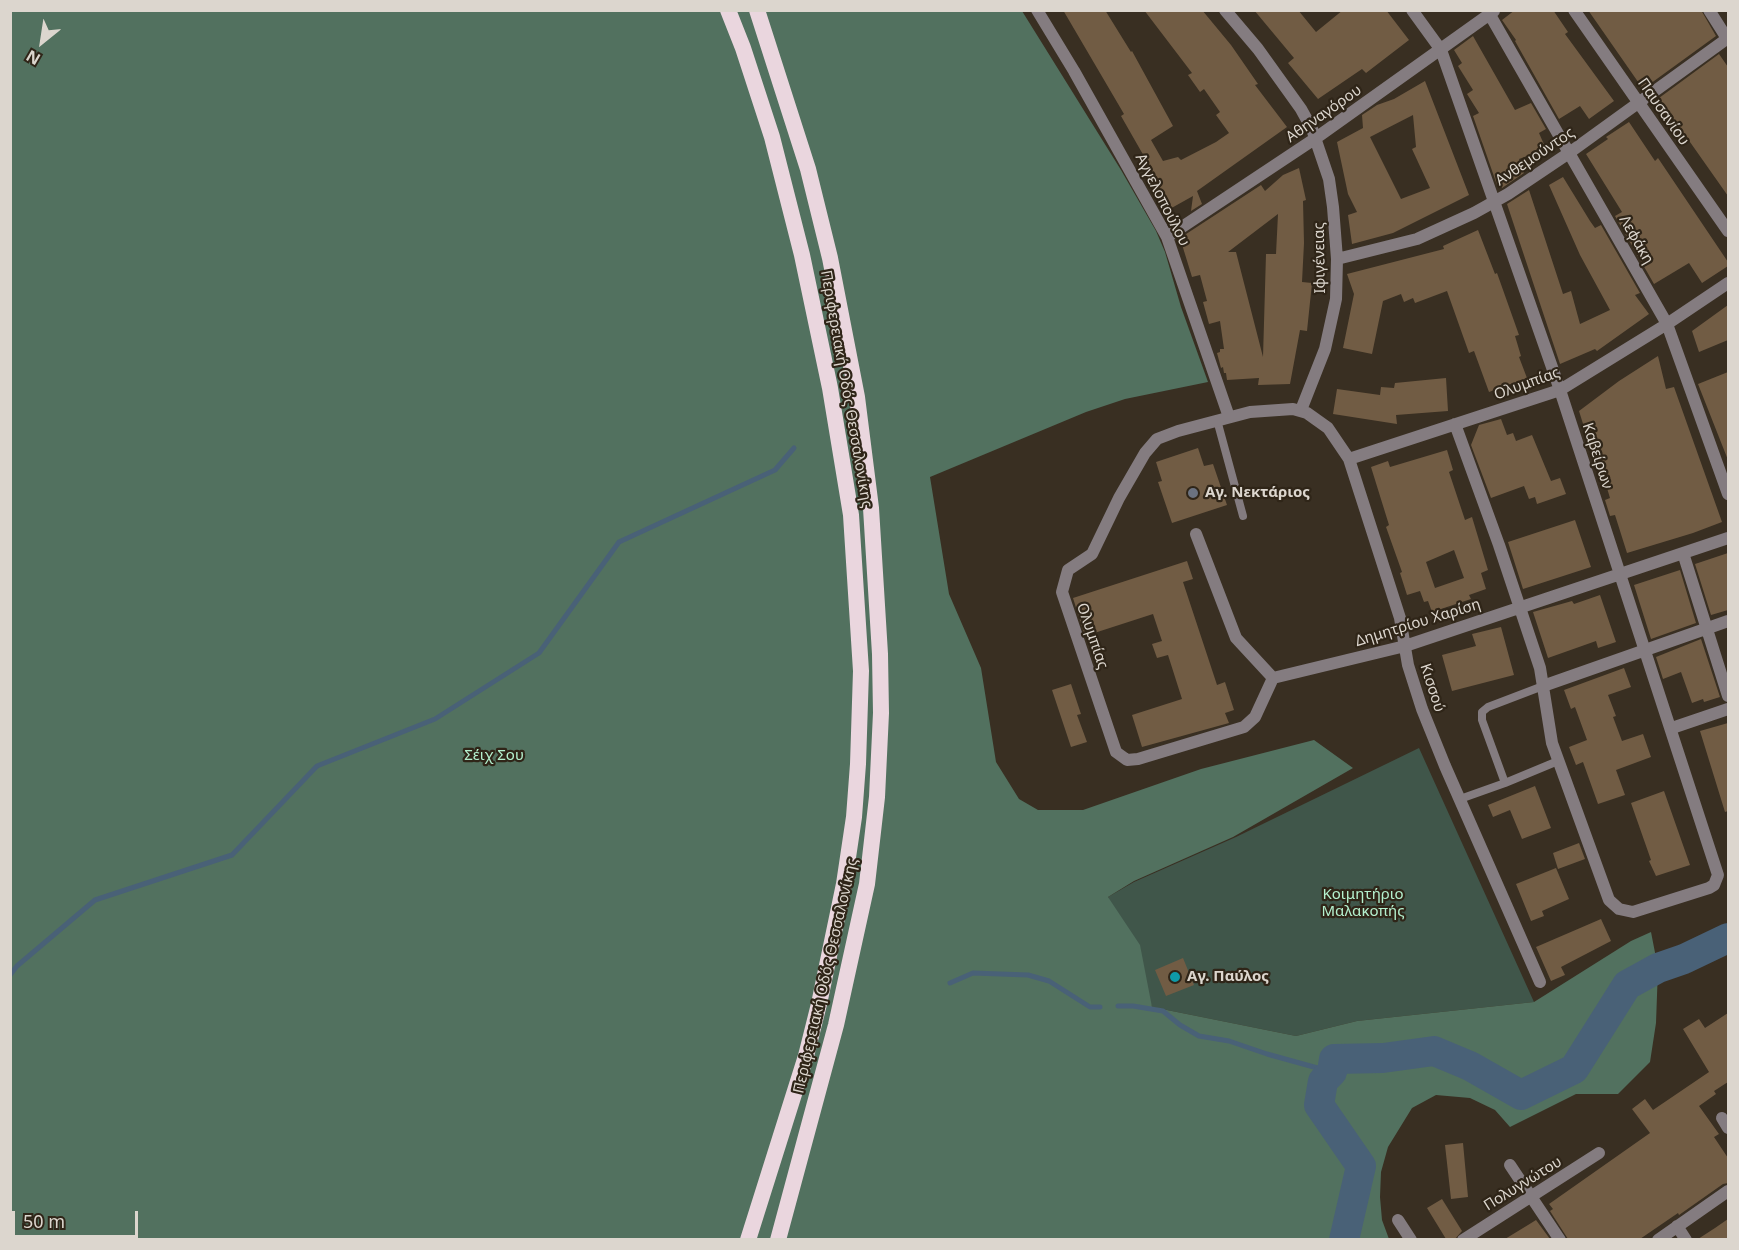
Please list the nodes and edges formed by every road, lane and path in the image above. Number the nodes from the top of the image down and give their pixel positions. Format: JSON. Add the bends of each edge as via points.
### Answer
{"nodes":[{"id":1,"x":728,"y":10,"type":"edge"},
{"id":2,"x":757,"y":10,"type":"edge"},
{"id":3,"x":1036,"y":10,"type":"edge"},
{"id":4,"x":1225,"y":10,"type":"edge"},
{"id":5,"x":1412,"y":10,"type":"edge"},
{"id":6,"x":1574,"y":10,"type":"edge"},
{"id":7,"x":1708,"y":10,"type":"edge"},
{"id":8,"x":1492,"y":13,"type":"edge"},
{"id":9,"x":1728,"y":39,"type":"edge"},
{"id":10,"x":1441,"y":50,"type":"junction"},
{"id":11,"x":1638,"y":104,"type":"junction"},
{"id":12,"x":1316,"y":138,"type":"junction"},
{"id":13,"x":1569,"y":153,"type":"junction"},
{"id":14,"x":1496,"y":201,"type":"junction"},
{"id":15,"x":1728,"y":231,"type":"edge"},
{"id":16,"x":1167,"y":237,"type":"junction"},
{"id":17,"x":1337,"y":259,"type":"junction"},
{"id":18,"x":1728,"y":283,"type":"edge"},
{"id":19,"x":1667,"y":324,"type":"junction"},
{"id":20,"x":1560,"y":390,"type":"junction"},
{"id":21,"x":1301,"y":410,"type":"junction"},
{"id":22,"x":1230,"y":417,"type":"junction"},
{"id":23,"x":1217,"y":420,"type":"junction"},
{"id":24,"x":1455,"y":424,"type":"junction"},
{"id":25,"x":1349,"y":459,"type":"junction"},
{"id":26,"x":1728,"y":494,"type":"edge"},
{"id":27,"x":1243,"y":516,"type":"dead end"},
{"id":28,"x":1196,"y":534,"type":"dead end"},
{"id":29,"x":1728,"y":538,"type":"edge"},
{"id":30,"x":1683,"y":553,"type":"junction"},
{"id":31,"x":1620,"y":573,"type":"junction"},
{"id":32,"x":1520,"y":607,"type":"junction"},
{"id":33,"x":1728,"y":621,"type":"edge"},
{"id":34,"x":1708,"y":628,"type":"junction"},
{"id":35,"x":1405,"y":646,"type":"junction"},
{"id":36,"x":1646,"y":650,"type":"junction"},
{"id":37,"x":1273,"y":678,"type":"junction"},
{"id":38,"x":1543,"y":686,"type":"junction"},
{"id":39,"x":1728,"y":696,"type":"edge"},
{"id":40,"x":1728,"y":709,"type":"edge"},
{"id":41,"x":1672,"y":728,"type":"junction"},
{"id":42,"x":1558,"y":761,"type":"junction"},
{"id":43,"x":1505,"y":783,"type":"junction"},
{"id":44,"x":1460,"y":799,"type":"junction"},
{"id":45,"x":1540,"y":982,"type":"dead end"},
{"id":46,"x":1599,"y":1153,"type":"dead end"},
{"id":47,"x":1510,"y":1165,"type":"dead end"},
{"id":48,"x":1728,"y":1191,"type":"edge"},
{"id":49,"x":1531,"y":1196,"type":"junction"},
{"id":50,"x":1398,"y":1220,"type":"dead end"},
{"id":51,"x":1677,"y":1226,"type":"junction"},
{"id":52,"x":748,"y":1239,"type":"edge"},
{"id":53,"x":778,"y":1239,"type":"edge"},
{"id":54,"x":1411,"y":1239,"type":"edge"},
{"id":55,"x":1462,"y":1239,"type":"edge"},
{"id":56,"x":1560,"y":1239,"type":"edge"},
{"id":57,"x":1658,"y":1239,"type":"edge"},
{"id":58,"x":1686,"y":1239,"type":"edge"}],
"edges":[{"from":1,"to":52,"type":"highway","name":"Περιφερειακή Οδός Θεσσαλονίκης","via":[[772,137],[830,388],[851,515],[861,671],[854,818],[839,907],[806,1056]]},
{"from":2,"to":53,"type":"highway","name":"Περιφερειακή Οδός Θεσσαλονίκης","via":[[810,178],[858,397],[871,508],[881,701],[880,766],[867,884],[836,1025]]},
{"from":3,"to":16,"type":"street","name":"Αγγελοπούλου"},
{"from":4,"to":12,"type":"street","name":"Ιφιγένειας","via":[[1278,75]]},
{"from":5,"to":10,"type":"street","name":"Καβείρων"},
{"from":6,"to":11,"type":"street","name":"Παυσανίου"},
{"from":7,"to":9,"type":"street"},
{"from":8,"to":10,"type":"street","name":"Αθηναγόρου"},
{"from":8,"to":13,"type":"street","name":"Λεφάκη"},
{"from":9,"to":11,"type":"street","name":"Ανθεμούντος"},
{"from":10,"to":12,"type":"street","name":"Αθηναγόρου"},
{"from":10,"to":14,"type":"street","name":"Καβείρων"},
{"from":11,"to":13,"type":"street","name":"Ανθεμούντος"},
{"from":11,"to":15,"type":"street","name":"Παυσανίου"},
{"from":12,"to":16,"type":"street","name":"Αθηναγόρου"},
{"from":12,"to":17,"type":"street","name":"Ιφιγένειας","via":[[1331,192]]},
{"from":13,"to":14,"type":"street","name":"Ανθεμούντος"},
{"from":13,"to":19,"type":"street","name":"Λεφάκη"},
{"from":14,"to":17,"type":"street","name":"Ανθεμούντος","via":[[1417,239]]},
{"from":14,"to":20,"type":"street","name":"Καβείρων"},
{"from":16,"to":22,"type":"street","name":"Αγγελοπούλου"},
{"from":17,"to":21,"type":"street","name":"Ιφιγένειας","via":[[1336,299],[1329,335]]},
{"from":18,"to":19,"type":"street","name":"Ολυμπίας"},
{"from":19,"to":20,"type":"street","name":"Ολυμπίας"},
{"from":19,"to":26,"type":"street","name":"Λεφάκη"},
{"from":20,"to":24,"type":"street","name":"Ολυμπίας"},
{"from":20,"to":31,"type":"street","name":"Καβείρων"},
{"from":21,"to":22,"type":"street","name":"Ολυμπίας","via":[[1275,409]]},
{"from":21,"to":25,"type":"street","name":"Κισσού","via":[[1328,428]]},
{"from":22,"to":23,"type":"street","name":"Ολυμπίας"},
{"from":23,"to":27,"type":"lane"},
{"from":23,"to":37,"type":"street","name":"Ολυμπίας","via":[[1166,435],[1153,443],[1119,498],[1092,554],[1068,570],[1062,592],[1116,752],[1127,760],[1244,728],[1255,717]]},
{"from":24,"to":25,"type":"street","name":"Ολυμπίας"},
{"from":24,"to":32,"type":"street"},
{"from":25,"to":35,"type":"street","name":"Κισσού","via":[[1394,598]]},
{"from":28,"to":37,"type":"street","via":[[1236,638]]},
{"from":29,"to":30,"type":"street","name":"Δημητρίου Χαρίση"},
{"from":30,"to":31,"type":"street","name":"Δημητρίου Χαρίση"},
{"from":30,"to":34,"type":"street"},
{"from":31,"to":32,"type":"street","name":"Δημητρίου Χαρίση"},
{"from":31,"to":36,"type":"street","name":"Καβείρων"},
{"from":32,"to":35,"type":"street","name":"Δημητρίου Χαρίση"},
{"from":32,"to":38,"type":"street"},
{"from":33,"to":34,"type":"street"},
{"from":34,"to":36,"type":"street"},
{"from":34,"to":39,"type":"street"},
{"from":35,"to":37,"type":"street","name":"Δημητρίου Χαρίση"},
{"from":35,"to":44,"type":"street","name":"Κισσού","via":[[1419,702]]},
{"from":36,"to":38,"type":"street"},
{"from":36,"to":41,"type":"street","name":"Καβείρων"},
{"from":38,"to":42,"type":"street","via":[[1549,733]]},
{"from":38,"to":43,"type":"lane","via":[[1482,712]]},
{"from":40,"to":41,"type":"street"},
{"from":41,"to":42,"type":"street","name":"Καβείρων","via":[[1718,874],[1709,888],[1638,911],[1619,909],[1609,900]]},
{"from":42,"to":43,"type":"lane"},
{"from":43,"to":44,"type":"lane"},
{"from":44,"to":45,"type":"street","name":"Κισσού"},
{"from":46,"to":49,"type":"street","name":"Πολυγνώτου"},
{"from":47,"to":49,"type":"street"},
{"from":48,"to":51,"type":"street"},
{"from":49,"to":55,"type":"street","name":"Πολυγνώτου"},
{"from":49,"to":56,"type":"street"},
{"from":50,"to":54,"type":"street"},
{"from":51,"to":57,"type":"street"},
{"from":51,"to":58,"type":"street"}]}
